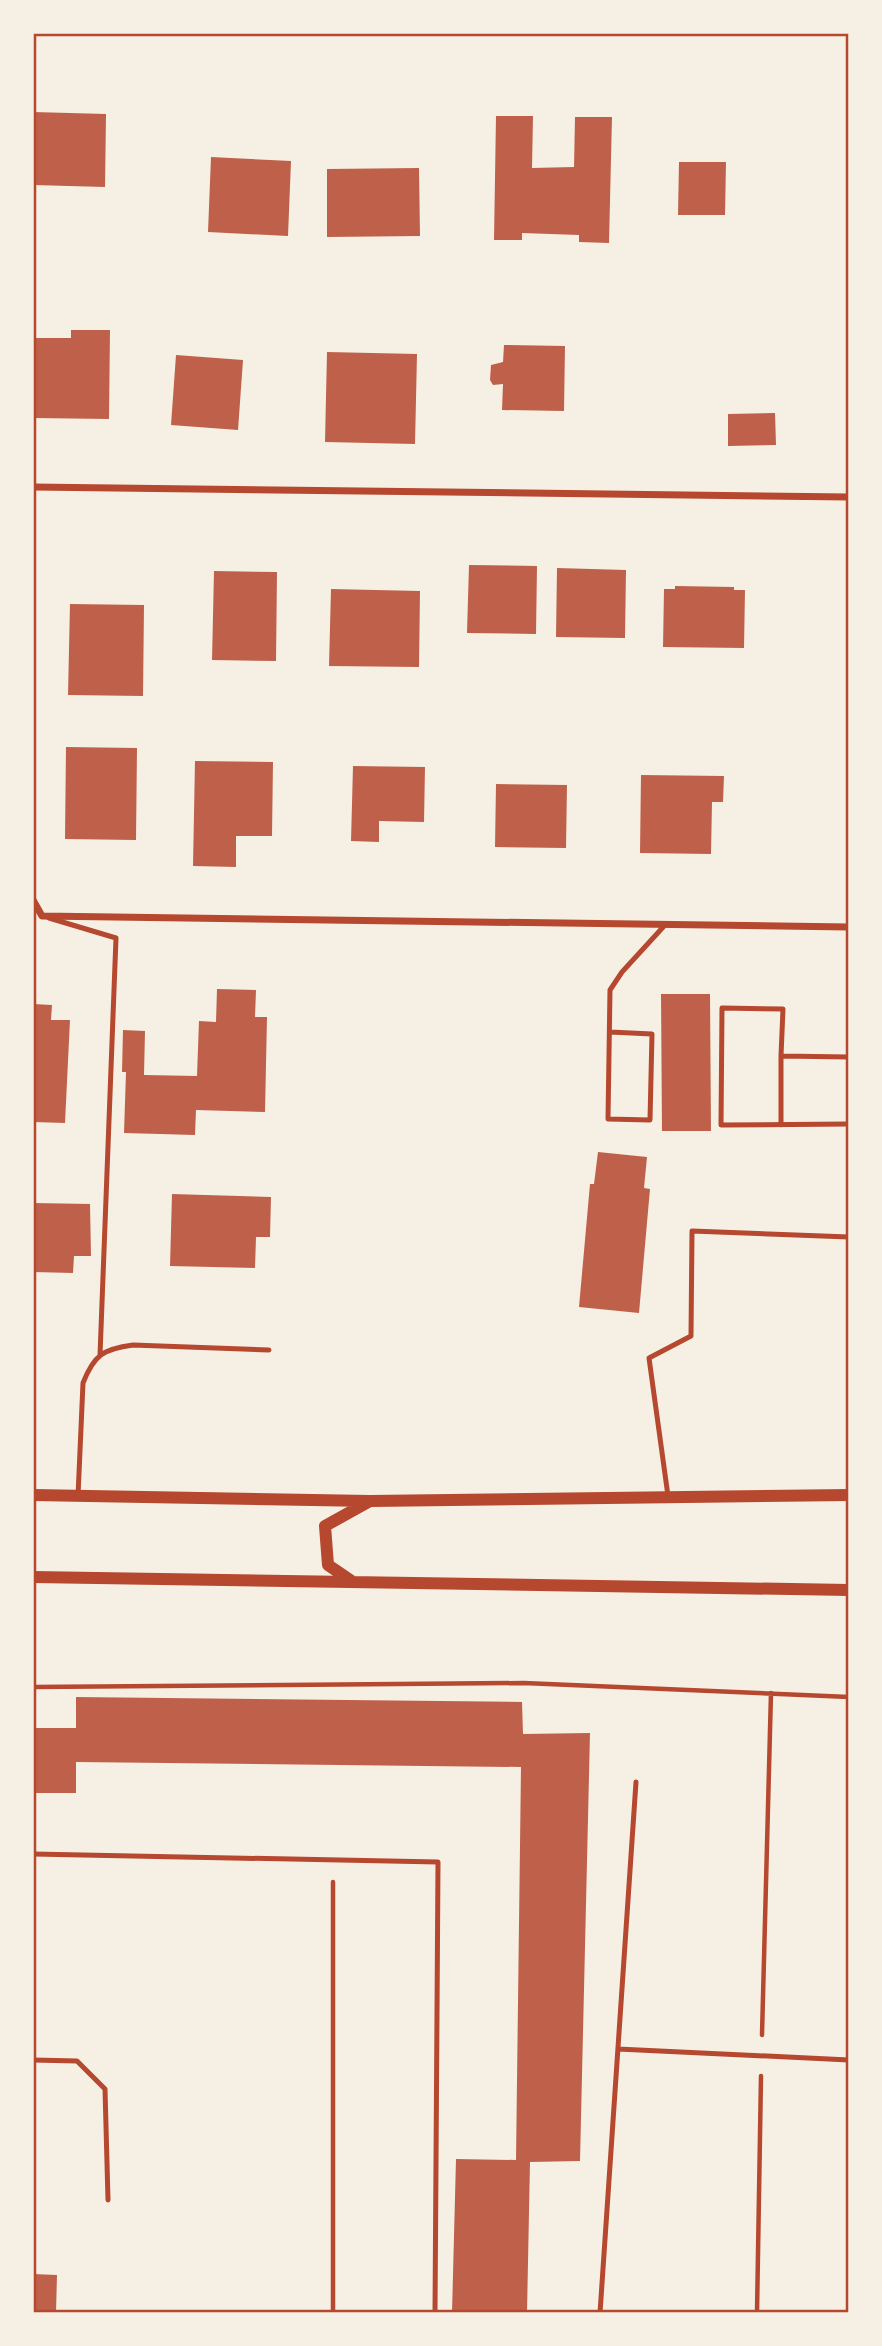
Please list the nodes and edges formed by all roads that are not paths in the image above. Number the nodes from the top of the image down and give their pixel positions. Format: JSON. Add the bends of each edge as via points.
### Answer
{"nodes":[{"id":1,"x":33,"y":487,"type":"edge"},
{"id":2,"x":849,"y":497,"type":"edge"},
{"id":3,"x":33,"y":900,"type":"edge"},
{"id":4,"x":42,"y":916,"type":"junction"},
{"id":5,"x":665,"y":925,"type":"junction"},
{"id":6,"x":849,"y":927,"type":"edge"},
{"id":7,"x":610,"y":1032,"type":"junction"},
{"id":8,"x":781,"y":1056,"type":"junction"},
{"id":9,"x":849,"y":1057,"type":"edge"},
{"id":10,"x":781,"y":1125,"type":"junction"},
{"id":11,"x":849,"y":1125,"type":"edge"},
{"id":12,"x":849,"y":1237,"type":"edge"},
{"id":13,"x":269,"y":1350,"type":"dead end"},
{"id":14,"x":100,"y":1355,"type":"junction"},
{"id":15,"x":33,"y":1495,"type":"edge"},
{"id":16,"x":79,"y":1496,"type":"junction"},
{"id":17,"x":849,"y":1496,"type":"edge"},
{"id":18,"x":668,"y":1498,"type":"junction"},
{"id":19,"x":370,"y":1501,"type":"junction"},
{"id":20,"x":33,"y":1577,"type":"edge"},
{"id":21,"x":354,"y":1582,"type":"junction"},
{"id":22,"x":849,"y":1590,"type":"edge"},
{"id":23,"x":636,"y":1782,"type":"dead end"},
{"id":24,"x":33,"y":1854,"type":"edge"},
{"id":25,"x":618,"y":2049,"type":"junction"},
{"id":26,"x":33,"y":2060,"type":"edge"},
{"id":27,"x":849,"y":2060,"type":"edge"},
{"id":28,"x":108,"y":2200,"type":"dead end"},
{"id":29,"x":435,"y":2313,"type":"edge"},
{"id":30,"x":600,"y":2313,"type":"edge"}],
"edges":[{"from":1,"to":2,"type":"street"},
{"from":3,"to":4,"type":"street"},
{"from":4,"to":5,"type":"street"},
{"from":4,"to":14,"type":"lane","via":[[117,938]]},
{"from":5,"to":6,"type":"street"},
{"from":5,"to":7,"type":"lane","via":[[610,990]]},
{"from":7,"to":7,"type":"lane","via":[[608,1119],[650,1120],[652,1034]]},
{"from":8,"to":9,"type":"lane"},
{"from":8,"to":10,"type":"lane"},
{"from":8,"to":10,"type":"lane","via":[[783,1009],[722,1008],[721,1125]]},
{"from":10,"to":11,"type":"lane"},
{"from":12,"to":18,"type":"lane","via":[[692,1231],[691,1336],[649,1359]]},
{"from":13,"to":14,"type":"lane","via":[[133,1345]]},
{"from":14,"to":16,"type":"lane","via":[[83,1383]]},
{"from":15,"to":16,"type":"street"},
{"from":16,"to":19,"type":"street"},
{"from":17,"to":18,"type":"street"},
{"from":18,"to":19,"type":"street"},
{"from":19,"to":21,"type":"street","via":[[325,1526],[328,1565]]},
{"from":20,"to":21,"type":"street"},
{"from":21,"to":22,"type":"street"},
{"from":23,"to":25,"type":"lane"},
{"from":24,"to":29,"type":"lane","via":[[438,1862]]},
{"from":25,"to":27,"type":"lane"},
{"from":25,"to":30,"type":"lane"},
{"from":26,"to":28,"type":"lane","via":[[77,2061],[105,2089]]}]}
